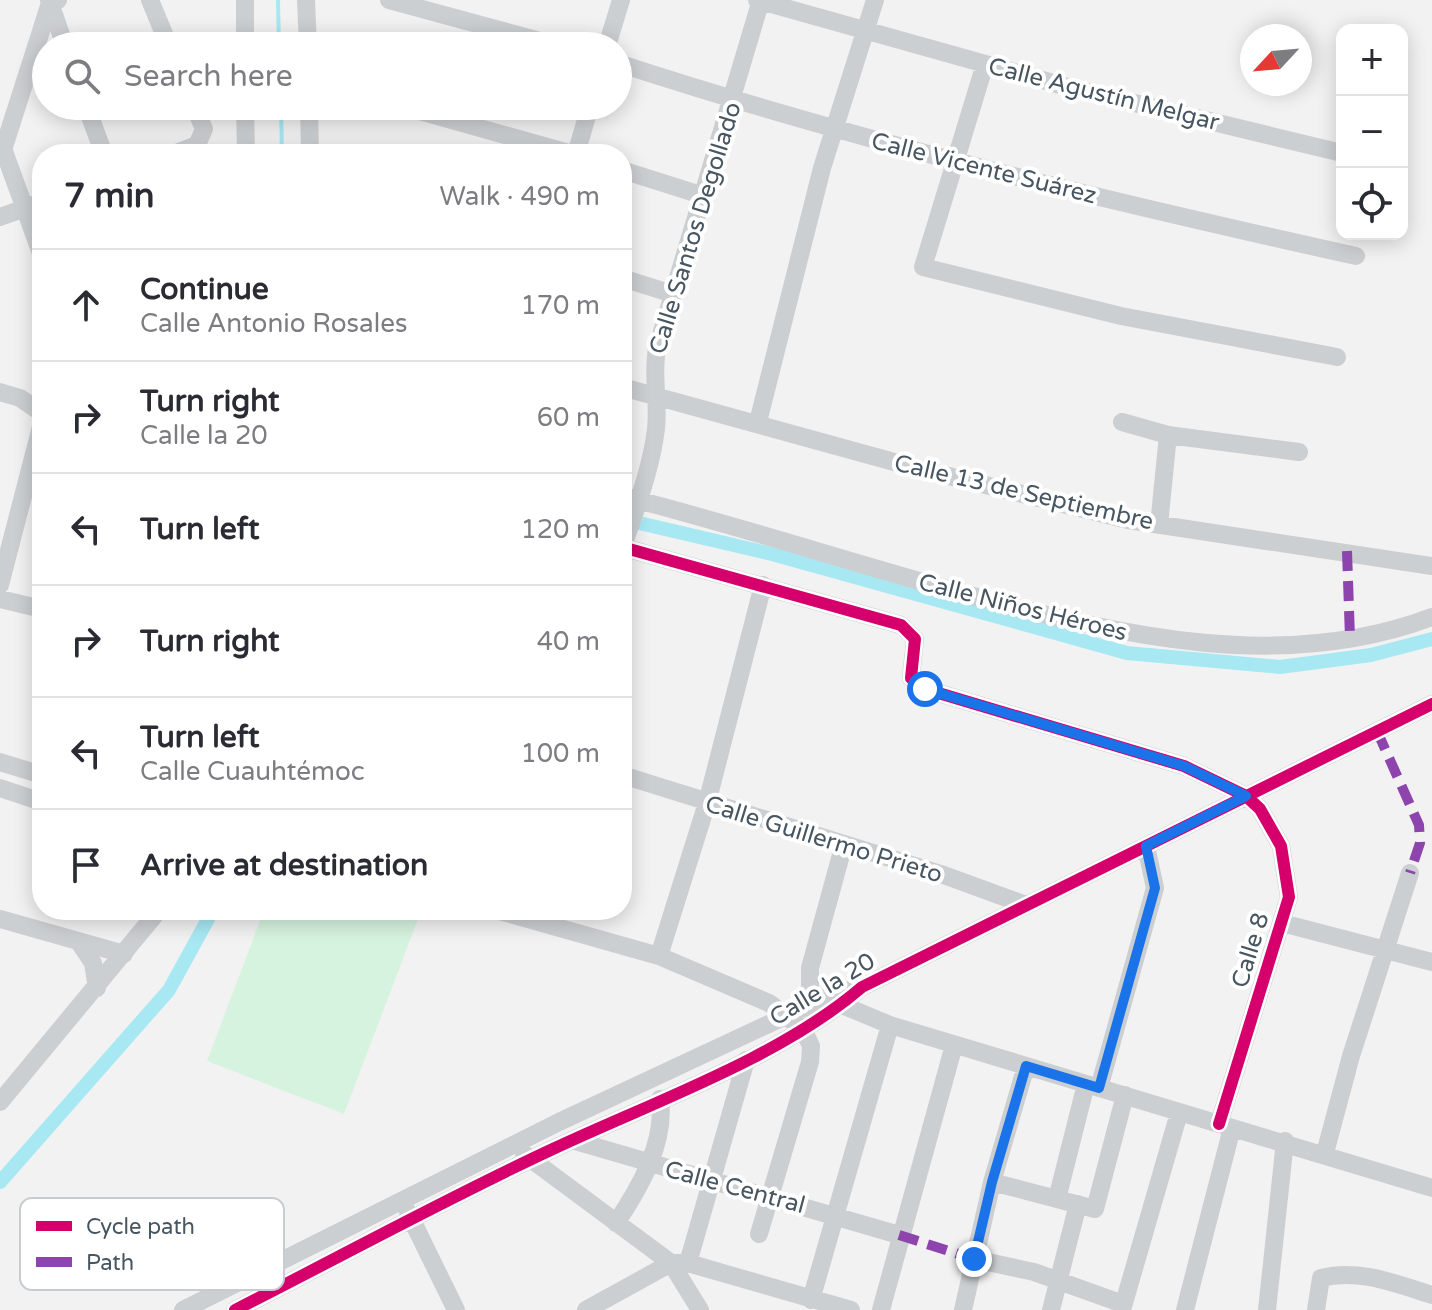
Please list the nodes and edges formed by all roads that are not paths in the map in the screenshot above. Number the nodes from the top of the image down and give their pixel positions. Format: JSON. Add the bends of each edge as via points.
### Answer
{"nodes":[{"id":1,"x":150,"y":0,"type":"edge"},
{"id":2,"x":245,"y":0,"type":"edge"},
{"id":3,"x":306,"y":0,"type":"edge"},
{"id":4,"x":389,"y":0,"type":"edge"},
{"id":5,"x":621,"y":0,"type":"edge"},
{"id":6,"x":759,"y":0,"type":"edge"},
{"id":7,"x":875,"y":0,"type":"edge"},
{"id":8,"x":52,"y":1,"type":"edge"},
{"id":9,"x":867,"y":31,"type":"junction"},
{"id":10,"x":41,"y":32,"type":"edge"},
{"id":11,"x":61,"y":32,"type":"edge"},
{"id":12,"x":163,"y":32,"type":"edge"},
{"id":13,"x":245,"y":32,"type":"edge"},
{"id":14,"x":307,"y":32,"type":"edge"},
{"id":15,"x":507,"y":32,"type":"edge"},
{"id":16,"x":611,"y":32,"type":"edge"},
{"id":17,"x":32,"y":59,"type":"edge"},
{"id":18,"x":985,"y":64,"type":"junction"},
{"id":19,"x":632,"y":68,"type":"edge"},
{"id":20,"x":733,"y":100,"type":"junction"},
{"id":21,"x":91,"y":120,"type":"edge"},
{"id":22,"x":200,"y":120,"type":"edge"},
{"id":23,"x":245,"y":120,"type":"edge"},
{"id":24,"x":309,"y":120,"type":"edge"},
{"id":25,"x":452,"y":120,"type":"edge"},
{"id":26,"x":585,"y":120,"type":"edge"},
{"id":27,"x":836,"y":131,"type":"junction"},
{"id":28,"x":100,"y":144,"type":"edge"},
{"id":29,"x":197,"y":144,"type":"edge"},
{"id":30,"x":246,"y":144,"type":"edge"},
{"id":31,"x":310,"y":144,"type":"edge"},
{"id":32,"x":538,"y":144,"type":"edge"},
{"id":33,"x":577,"y":144,"type":"edge"},
{"id":34,"x":2,"y":145,"type":"edge"},
{"id":35,"x":1336,"y":152,"type":"edge"},
{"id":36,"x":956,"y":159,"type":"junction"},
{"id":37,"x":632,"y":173,"type":"edge"},
{"id":38,"x":701,"y":195,"type":"junction"},
{"id":39,"x":32,"y":203,"type":"edge"},
{"id":40,"x":32,"y":205,"type":"edge"},
{"id":41,"x":0,"y":217,"type":"edge"},
{"id":42,"x":1356,"y":256,"type":"dead end"},
{"id":43,"x":632,"y":281,"type":"edge"},
{"id":44,"x":673,"y":294,"type":"junction"},
{"id":45,"x":1337,"y":357,"type":"dead end"},
{"id":46,"x":632,"y":390,"type":"edge"},
{"id":47,"x":0,"y":392,"type":"edge"},
{"id":48,"x":657,"y":398,"type":"junction"},
{"id":49,"x":32,"y":406,"type":"edge"},
{"id":50,"x":758,"y":422,"type":"junction"},
{"id":51,"x":1122,"y":422,"type":"dead end"},
{"id":52,"x":1168,"y":435,"type":"junction"},
{"id":53,"x":1299,"y":452,"type":"dead end"},
{"id":54,"x":32,"y":462,"type":"edge"},
{"id":55,"x":632,"y":502,"type":"edge"},
{"id":56,"x":1159,"y":525,"type":"junction"},
{"id":57,"x":632,"y":549,"type":"edge"},
{"id":58,"x":1432,"y":566,"type":"edge"},
{"id":59,"x":0,"y":585,"type":"edge"},
{"id":60,"x":763,"y":585,"type":"junction"},
{"id":61,"x":0,"y":599,"type":"edge"},
{"id":62,"x":32,"y":607,"type":"edge"},
{"id":63,"x":1432,"y":617,"type":"edge"},
{"id":64,"x":1432,"y":704,"type":"edge"},
{"id":65,"x":0,"y":762,"type":"edge"},
{"id":66,"x":32,"y":772,"type":"edge"},
{"id":67,"x":632,"y":778,"type":"edge"},
{"id":68,"x":0,"y":788,"type":"edge"},
{"id":69,"x":1246,"y":796,"type":"junction"},
{"id":70,"x":32,"y":799,"type":"edge"},
{"id":71,"x":707,"y":803,"type":"junction"},
{"id":72,"x":844,"y":844,"type":"junction"},
{"id":73,"x":1146,"y":846,"type":"junction"},
{"id":74,"x":1410,"y":873,"type":"dead end"},
{"id":75,"x":1026,"y":905,"type":"junction"},
{"id":76,"x":0,"y":919,"type":"edge"},
{"id":77,"x":151,"y":920,"type":"edge"},
{"id":78,"x":537,"y":920,"type":"edge"},
{"id":79,"x":1282,"y":923,"type":"junction"},
{"id":80,"x":79,"y":942,"type":"junction"},
{"id":81,"x":1388,"y":948,"type":"junction"},
{"id":82,"x":124,"y":954,"type":"junction"},
{"id":83,"x":659,"y":956,"type":"junction"},
{"id":84,"x":1432,"y":962,"type":"edge"},
{"id":85,"x":97,"y":988,"type":"junction"},
{"id":86,"x":838,"y":999,"type":"junction"},
{"id":87,"x":818,"y":1011,"type":"junction"},
{"id":88,"x":796,"y":1022,"type":"junction"},
{"id":89,"x":890,"y":1025,"type":"junction"},
{"id":90,"x":954,"y":1045,"type":"junction"},
{"id":91,"x":746,"y":1060,"type":"junction"},
{"id":92,"x":1026,"y":1066,"type":"junction"},
{"id":93,"x":1093,"y":1086,"type":"junction"},
{"id":94,"x":1125,"y":1095,"type":"junction"},
{"id":95,"x":660,"y":1099,"type":"junction"},
{"id":96,"x":0,"y":1102,"type":"edge"},
{"id":97,"x":1179,"y":1113,"type":"junction"},
{"id":98,"x":1225,"y":1126,"type":"junction"},
{"id":99,"x":572,"y":1140,"type":"junction"},
{"id":100,"x":1285,"y":1141,"type":"junction"},
{"id":101,"x":512,"y":1145,"type":"junction"},
{"id":102,"x":1325,"y":1153,"type":"junction"},
{"id":103,"x":531,"y":1159,"type":"junction"},
{"id":104,"x":649,"y":1163,"type":"junction"},
{"id":105,"x":712,"y":1180,"type":"junction"},
{"id":106,"x":1430,"y":1181,"type":"edge"},
{"id":107,"x":992,"y":1182,"type":"junction"},
{"id":108,"x":772,"y":1196,"type":"junction"},
{"id":109,"x":1057,"y":1199,"type":"junction"},
{"id":110,"x":402,"y":1200,"type":"junction"},
{"id":111,"x":1086,"y":1207,"type":"junction"},
{"id":112,"x":836,"y":1214,"type":"junction"},
{"id":113,"x":412,"y":1220,"type":"junction"},
{"id":114,"x":616,"y":1223,"type":"junction"},
{"id":115,"x":759,"y":1234,"type":"dead end"},
{"id":116,"x":899,"y":1235,"type":"junction"},
{"id":117,"x":284,"y":1259,"type":"edge"},
{"id":118,"x":974,"y":1259,"type":"junction"},
{"id":119,"x":680,"y":1263,"type":"junction"},
{"id":120,"x":1060,"y":1283,"type":"junction"},
{"id":121,"x":284,"y":1285,"type":"edge"},
{"id":122,"x":223,"y":1290,"type":"edge"},
{"id":123,"x":274,"y":1290,"type":"edge"},
{"id":124,"x":1432,"y":1295,"type":"edge"},
{"id":125,"x":811,"y":1300,"type":"junction"},
{"id":126,"x":1123,"y":1307,"type":"edge"},
{"id":127,"x":884,"y":1309,"type":"edge"},
{"id":128,"x":183,"y":1310,"type":"edge"},
{"id":129,"x":235,"y":1310,"type":"edge"},
{"id":130,"x":456,"y":1310,"type":"edge"},
{"id":131,"x":586,"y":1310,"type":"edge"},
{"id":132,"x":700,"y":1310,"type":"edge"},
{"id":133,"x":851,"y":1310,"type":"edge"},
{"id":134,"x":963,"y":1310,"type":"edge"},
{"id":135,"x":1051,"y":1310,"type":"edge"},
{"id":136,"x":1185,"y":1310,"type":"edge"},
{"id":137,"x":1267,"y":1310,"type":"edge"},
{"id":138,"x":1316,"y":1310,"type":"edge"}],
"edges":[{"from":1,"to":12,"type":"street"},
{"from":2,"to":13,"type":"street"},
{"from":3,"to":14,"type":"street"},
{"from":4,"to":15,"type":"street"},
{"from":5,"to":16,"type":"street"},
{"from":6,"to":9,"type":"street","name":"Calle Agustín Melgar"},
{"from":6,"to":20,"type":"street","name":"Calle Santos Degollado"},
{"from":7,"to":9,"type":"street"},
{"from":8,"to":10,"type":"street"},
{"from":8,"to":11,"type":"street"},
{"from":9,"to":18,"type":"street","name":"Calle Agustín Melgar"},
{"from":9,"to":27,"type":"street"},
{"from":17,"to":34,"type":"street"},
{"from":18,"to":35,"type":"street","name":"Calle Agustín Melgar"},
{"from":18,"to":36,"type":"street"},
{"from":19,"to":20,"type":"street","name":"Calle Vicente Suárez"},
{"from":20,"to":27,"type":"street","name":"Calle Vicente Suárez"},
{"from":20,"to":38,"type":"street","name":"Calle Santos Degollado"},
{"from":21,"to":28,"type":"street"},
{"from":22,"to":29,"type":"street","via":[[204,129]]},
{"from":23,"to":30,"type":"street"},
{"from":24,"to":31,"type":"street"},
{"from":25,"to":32,"type":"street"},
{"from":26,"to":33,"type":"street"},
{"from":27,"to":36,"type":"street","name":"Calle Vicente Suárez"},
{"from":27,"to":50,"type":"street"},
{"from":34,"to":39,"type":"street"},
{"from":36,"to":42,"type":"street","name":"Calle Vicente Suárez","via":[[1128,205]]},
{"from":36,"to":45,"type":"street","via":[[923,267],[1121,316]]},
{"from":37,"to":38,"type":"street"},
{"from":38,"to":44,"type":"street","name":"Calle Santos Degollado"},
{"from":40,"to":41,"type":"street"},
{"from":43,"to":44,"type":"street"},
{"from":44,"to":48,"type":"street","name":"Calle Santos Degollado","via":[[654,365]]},
{"from":46,"to":48,"type":"street","name":"Calle 13 de Septiembre"},
{"from":47,"to":49,"type":"street"},
{"from":48,"to":50,"type":"street","name":"Calle 13 de Septiembre"},
{"from":48,"to":55,"type":"street","name":"Calle Santos Degollado","via":[[656,433]]},
{"from":50,"to":56,"type":"street","name":"Calle 13 de Septiembre","via":[[989,487]]},
{"from":51,"to":52,"type":"street"},
{"from":52,"to":53,"type":"street"},
{"from":52,"to":56,"type":"street"},
{"from":54,"to":59,"type":"street"},
{"from":55,"to":63,"type":"street","name":"Calle Niños Héroes","via":[[1070,622],[1155,637],[1232,645],[1332,640]]},
{"from":56,"to":58,"type":"street","name":"Calle 13 de Septiembre"},
{"from":57,"to":60,"type":"street"},
{"from":60,"to":69,"type":"street","via":[[901,625],[913,635],[911,678],[935,694],[1184,766]]},
{"from":60,"to":71,"type":"street"},
{"from":61,"to":62,"type":"street"},
{"from":64,"to":69,"type":"street","name":"Calle la 20"},
{"from":65,"to":66,"type":"street"},
{"from":67,"to":71,"type":"street","name":"Calle Guillermo Prieto"},
{"from":68,"to":70,"type":"street"},
{"from":69,"to":73,"type":"street","name":"Calle la 20"},
{"from":69,"to":79,"type":"street","name":"Calle 8","via":[[1260,809],[1281,846],[1289,897]]},
{"from":71,"to":72,"type":"street","name":"Calle Guillermo Prieto"},
{"from":71,"to":83,"type":"street"},
{"from":72,"to":75,"type":"street","name":"Calle Guillermo Prieto"},
{"from":72,"to":87,"type":"street","via":[[810,968]]},
{"from":73,"to":75,"type":"street","name":"Calle la 20"},
{"from":73,"to":93,"type":"street","via":[[1155,888]]},
{"from":74,"to":81,"type":"street"},
{"from":75,"to":86,"type":"street","name":"Calle la 20"},
{"from":76,"to":80,"type":"street"},
{"from":77,"to":82,"type":"street"},
{"from":78,"to":83,"type":"street"},
{"from":79,"to":81,"type":"street"},
{"from":79,"to":98,"type":"street","name":"Calle 8"},
{"from":80,"to":82,"type":"street"},
{"from":80,"to":85,"type":"street","via":[[93,963]]},
{"from":81,"to":84,"type":"street"},
{"from":81,"to":102,"type":"street"},
{"from":82,"to":85,"type":"street"},
{"from":83,"to":88,"type":"street","via":[[769,1003]]},
{"from":85,"to":96,"type":"street"},
{"from":86,"to":87,"type":"street","name":"Calle la 20"},
{"from":86,"to":89,"type":"street"},
{"from":87,"to":88,"type":"street","name":"Calle la 20"},
{"from":88,"to":91,"type":"street","name":"Calle la 20"},
{"from":88,"to":101,"type":"street","name":"Calle la 20"},
{"from":88,"to":108,"type":"street","via":[[811,1046],[810,1062]]},
{"from":89,"to":90,"type":"street"},
{"from":89,"to":112,"type":"street"},
{"from":90,"to":92,"type":"street"},
{"from":90,"to":116,"type":"street"},
{"from":91,"to":95,"type":"street","name":"Calle la 20"},
{"from":91,"to":105,"type":"street"},
{"from":92,"to":93,"type":"street"},
{"from":92,"to":107,"type":"street"},
{"from":93,"to":94,"type":"street"},
{"from":93,"to":109,"type":"street"},
{"from":94,"to":97,"type":"street"},
{"from":94,"to":111,"type":"street"},
{"from":95,"to":99,"type":"street","name":"Calle la 20"},
{"from":95,"to":104,"type":"street","via":[[662,1114]]},
{"from":97,"to":98,"type":"street"},
{"from":97,"to":126,"type":"street"},
{"from":98,"to":100,"type":"street"},
{"from":98,"to":136,"type":"street","name":"Calle 8"},
{"from":99,"to":103,"type":"street","name":"Calle la 20"},
{"from":99,"to":104,"type":"street","name":"Calle Central"},
{"from":100,"to":102,"type":"street"},
{"from":100,"to":137,"type":"street"},
{"from":101,"to":103,"type":"street"},
{"from":101,"to":110,"type":"street","name":"Calle la 20"},
{"from":102,"to":106,"type":"street"},
{"from":103,"to":113,"type":"street","name":"Calle la 20"},
{"from":103,"to":114,"type":"street"},
{"from":104,"to":105,"type":"street","name":"Calle Central"},
{"from":104,"to":114,"type":"street"},
{"from":105,"to":108,"type":"street","name":"Calle Central"},
{"from":105,"to":119,"type":"street"},
{"from":107,"to":109,"type":"street"},
{"from":107,"to":118,"type":"street"},
{"from":108,"to":112,"type":"street","name":"Calle Central"},
{"from":108,"to":115,"type":"street"},
{"from":109,"to":111,"type":"street"},
{"from":110,"to":113,"type":"street"},
{"from":110,"to":117,"type":"street","name":"Calle la 20"},
{"from":111,"to":120,"type":"street"},
{"from":112,"to":116,"type":"street","name":"Calle Central"},
{"from":112,"to":125,"type":"street"},
{"from":113,"to":121,"type":"street","name":"Calle la 20"},
{"from":113,"to":130,"type":"street"},
{"from":114,"to":119,"type":"street"},
{"from":116,"to":127,"type":"street"},
{"from":118,"to":120,"type":"street"},
{"from":118,"to":134,"type":"street"},
{"from":119,"to":125,"type":"street"},
{"from":119,"to":131,"type":"street"},
{"from":119,"to":132,"type":"street"},
{"from":120,"to":126,"type":"street"},
{"from":120,"to":135,"type":"street"},
{"from":122,"to":128,"type":"street","name":"Calle la 20"},
{"from":123,"to":129,"type":"street","name":"Calle la 20"},
{"from":124,"to":138,"type":"street","via":[[1336,1274],[1321,1278]]},
{"from":125,"to":133,"type":"street"}]}
